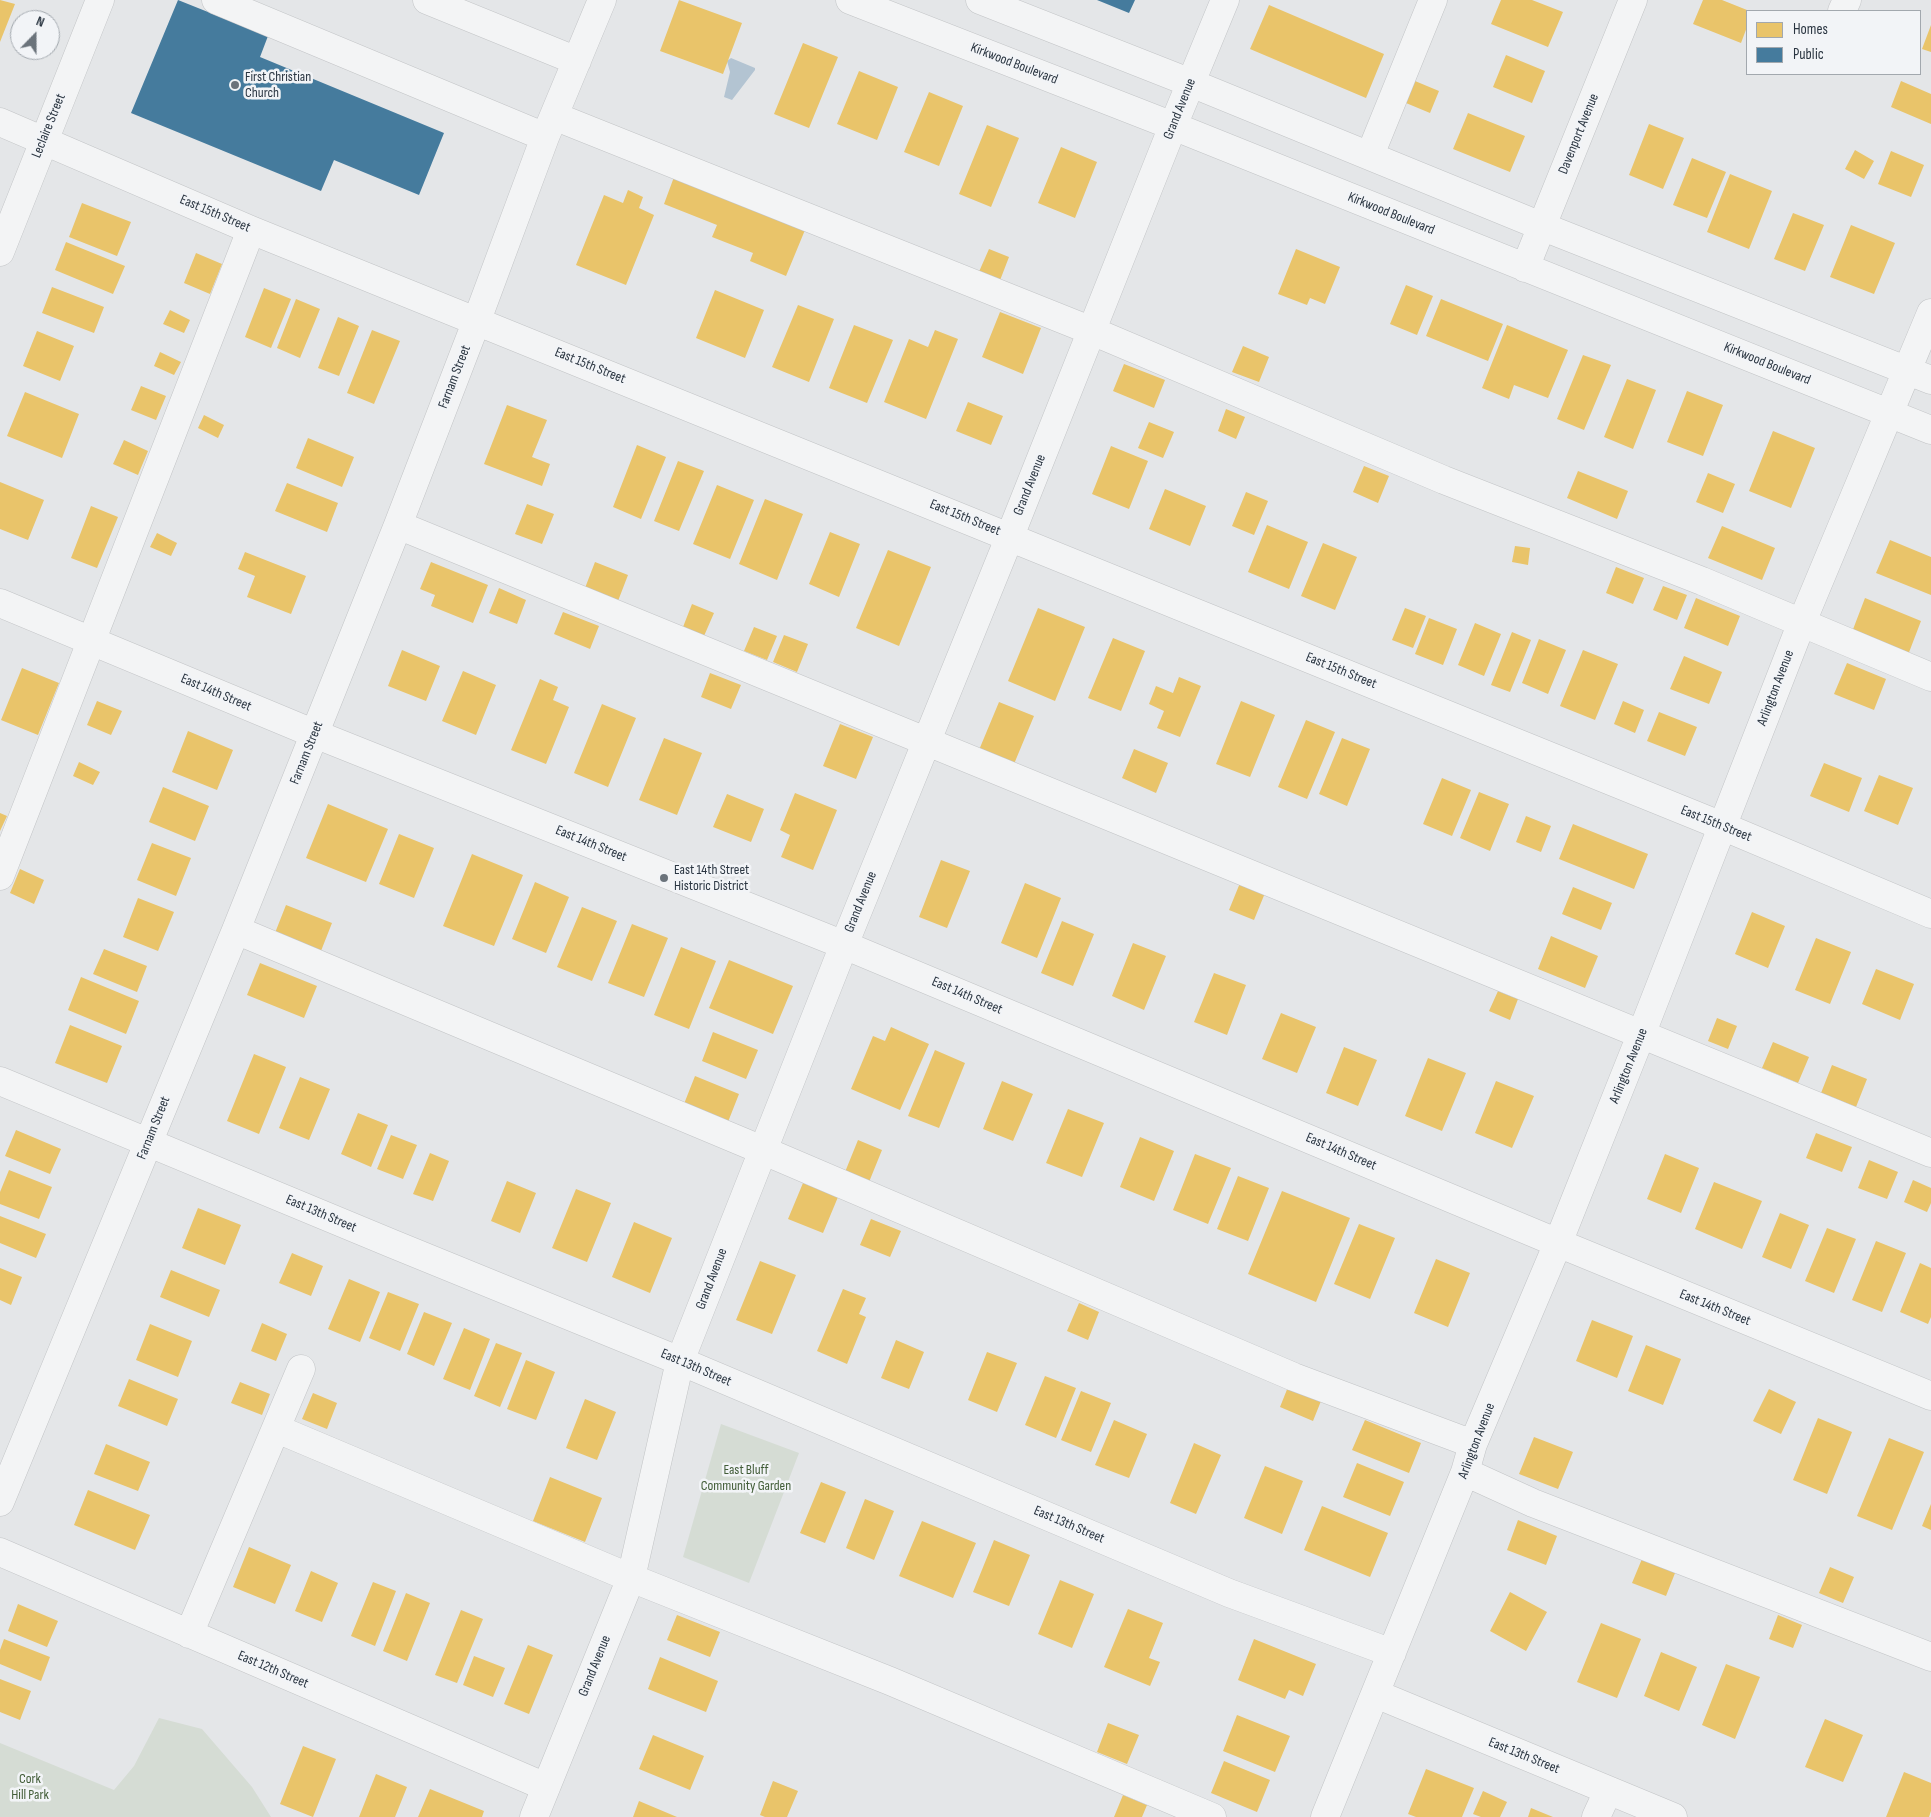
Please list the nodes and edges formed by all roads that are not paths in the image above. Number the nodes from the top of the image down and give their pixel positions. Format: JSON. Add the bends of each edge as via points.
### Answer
{"nodes":[{"id":1,"x":100,"y":0,"type":"edge"},
{"id":2,"x":216,"y":0,"type":"edge"},
{"id":3,"x":427,"y":0,"type":"edge"},
{"id":4,"x":602,"y":0,"type":"edge"},
{"id":5,"x":850,"y":0,"type":"edge"},
{"id":6,"x":980,"y":0,"type":"edge"},
{"id":7,"x":1225,"y":0,"type":"edge"},
{"id":8,"x":1433,"y":0,"type":"edge"},
{"id":9,"x":1633,"y":0,"type":"edge"},
{"id":10,"x":577,"y":61,"type":"junction"},
{"id":11,"x":1191,"y":83,"type":"junction"},
{"id":12,"x":0,"y":122,"type":"edge"},
{"id":13,"x":550,"y":126,"type":"junction"},
{"id":14,"x":1173,"y":126,"type":"junction"},
{"id":15,"x":44,"y":140,"type":"junction"},
{"id":16,"x":1370,"y":155,"type":"junction"},
{"id":17,"x":1541,"y":226,"type":"junction"},
{"id":18,"x":251,"y":230,"type":"junction"},
{"id":19,"x":0,"y":252,"type":"edge"},
{"id":20,"x":1525,"y":268,"type":"junction"},
{"id":21,"x":1931,"y":313,"type":"edge"},
{"id":22,"x":477,"y":320,"type":"junction"},
{"id":23,"x":1092,"y":331,"type":"junction"},
{"id":24,"x":1906,"y":370,"type":"junction"},
{"id":25,"x":1931,"y":380,"type":"edge"},
{"id":26,"x":1890,"y":413,"type":"junction"},
{"id":27,"x":1931,"y":430,"type":"edge"},
{"id":28,"x":398,"y":524,"type":"junction"},
{"id":29,"x":1010,"y":536,"type":"junction"},
{"id":30,"x":0,"y":603,"type":"edge"},
{"id":31,"x":1802,"y":622,"type":"junction"},
{"id":32,"x":93,"y":641,"type":"junction"},
{"id":33,"x":1931,"y":677,"type":"edge"},
{"id":34,"x":315,"y":734,"type":"junction"},
{"id":35,"x":927,"y":742,"type":"junction"},
{"id":36,"x":1722,"y":826,"type":"junction"},
{"id":37,"x":0,"y":876,"type":"edge"},
{"id":38,"x":1931,"y":914,"type":"edge"},
{"id":39,"x":236,"y":930,"type":"junction"},
{"id":40,"x":844,"y":945,"type":"junction"},
{"id":41,"x":1641,"y":1035,"type":"junction"},
{"id":42,"x":0,"y":1081,"type":"edge"},
{"id":43,"x":148,"y":1142,"type":"junction"},
{"id":44,"x":762,"y":1150,"type":"junction"},
{"id":45,"x":1931,"y":1153,"type":"edge"},
{"id":46,"x":1558,"y":1243,"type":"junction"},
{"id":47,"x":680,"y":1361,"type":"junction"},
{"id":48,"x":301,"y":1369,"type":"dead end"},
{"id":49,"x":1931,"y":1396,"type":"edge"},
{"id":50,"x":277,"y":1429,"type":"junction"},
{"id":51,"x":1473,"y":1444,"type":"junction"},
{"id":52,"x":1465,"y":1472,"type":"junction"},
{"id":53,"x":0,"y":1502,"type":"edge"},
{"id":54,"x":0,"y":1552,"type":"edge"},
{"id":55,"x":631,"y":1578,"type":"junction"},
{"id":56,"x":189,"y":1634,"type":"junction"},
{"id":57,"x":1392,"y":1653,"type":"junction"},
{"id":58,"x":1931,"y":1657,"type":"edge"},
{"id":59,"x":1376,"y":1694,"type":"junction"},
{"id":60,"x":546,"y":1788,"type":"junction"},
{"id":61,"x":1608,"y":1791,"type":"junction"},
{"id":62,"x":534,"y":1817,"type":"edge"},
{"id":63,"x":1212,"y":1817,"type":"edge"},
{"id":64,"x":1325,"y":1817,"type":"edge"},
{"id":65,"x":1596,"y":1817,"type":"edge"},
{"id":66,"x":1673,"y":1817,"type":"edge"}],
"edges":[{"from":1,"to":15,"type":"street","name":"Leclaire Street"},
{"from":2,"to":13,"type":"street"},
{"from":3,"to":10,"type":"street"},
{"from":4,"to":10,"type":"street","name":"Farnam Street"},
{"from":5,"to":14,"type":"street","name":"Kirkwood Boulevard"},
{"from":6,"to":11,"type":"street"},
{"from":7,"to":11,"type":"street","name":"Grand Avenue"},
{"from":8,"to":16,"type":"street"},
{"from":9,"to":17,"type":"street","name":"Davenport Avenue"},
{"from":10,"to":13,"type":"street","name":"Farnam Street"},
{"from":11,"to":14,"type":"street","name":"Grand Avenue"},
{"from":11,"to":16,"type":"street"},
{"from":12,"to":15,"type":"street","name":"East 15th Street"},
{"from":13,"to":22,"type":"street","name":"Farnam Street"},
{"from":13,"to":23,"type":"street"},
{"from":14,"to":20,"type":"street","name":"Kirkwood Boulevard"},
{"from":14,"to":23,"type":"street","name":"Grand Avenue"},
{"from":15,"to":18,"type":"street","name":"East 15th Street"},
{"from":15,"to":19,"type":"street","name":"Leclaire Street"},
{"from":16,"to":17,"type":"street"},
{"from":17,"to":20,"type":"street","name":"Davenport Avenue"},
{"from":17,"to":24,"type":"street"},
{"from":18,"to":22,"type":"street","name":"East 15th Street"},
{"from":18,"to":32,"type":"street"},
{"from":20,"to":26,"type":"street","name":"Kirkwood Boulevard"},
{"from":21,"to":24,"type":"street","name":"Arlington Avenue"},
{"from":22,"to":28,"type":"street","name":"Farnam Street"},
{"from":22,"to":29,"type":"street","name":"East 15th Street"},
{"from":23,"to":29,"type":"street","name":"Grand Avenue"},
{"from":23,"to":31,"type":"street","via":[[1444,480]]},
{"from":24,"to":25,"type":"street"},
{"from":24,"to":26,"type":"street","name":"Arlington Avenue"},
{"from":26,"to":27,"type":"street","name":"Kirkwood Boulevard"},
{"from":26,"to":31,"type":"street","name":"Arlington Avenue"},
{"from":28,"to":34,"type":"street","name":"Farnam Street"},
{"from":28,"to":35,"type":"street"},
{"from":29,"to":35,"type":"street","name":"Grand Avenue"},
{"from":29,"to":36,"type":"street","name":"East 15th Street"},
{"from":30,"to":32,"type":"street","name":"East 14th Street"},
{"from":31,"to":33,"type":"street"},
{"from":31,"to":36,"type":"street","name":"Arlington Avenue"},
{"from":32,"to":34,"type":"street","name":"East 14th Street"},
{"from":32,"to":37,"type":"street"},
{"from":34,"to":39,"type":"street","name":"Farnam Street"},
{"from":34,"to":40,"type":"street","name":"East 14th Street"},
{"from":35,"to":40,"type":"street","name":"Grand Avenue"},
{"from":35,"to":41,"type":"street"},
{"from":36,"to":38,"type":"street","name":"East 15th Street"},
{"from":36,"to":41,"type":"street","name":"Arlington Avenue"},
{"from":39,"to":43,"type":"street","name":"Farnam Street"},
{"from":39,"to":44,"type":"street"},
{"from":40,"to":44,"type":"street","name":"Grand Avenue"},
{"from":40,"to":46,"type":"street","name":"East 14th Street"},
{"from":41,"to":45,"type":"street"},
{"from":41,"to":46,"type":"street","name":"Arlington Avenue"},
{"from":42,"to":43,"type":"street","name":"East 13th Street"},
{"from":43,"to":47,"type":"street","name":"East 13th Street"},
{"from":43,"to":53,"type":"street","name":"Farnam Street"},
{"from":44,"to":47,"type":"street","name":"Grand Avenue"},
{"from":44,"to":51,"type":"street","via":[[1294,1377]]},
{"from":46,"to":49,"type":"street","name":"East 14th Street"},
{"from":46,"to":51,"type":"street","name":"Arlington Avenue"},
{"from":47,"to":55,"type":"street","name":"Grand Avenue"},
{"from":47,"to":57,"type":"street","name":"East 13th Street","via":[[1229,1593]]},
{"from":48,"to":50,"type":"street"},
{"from":50,"to":55,"type":"street"},
{"from":50,"to":56,"type":"street"},
{"from":51,"to":52,"type":"street","name":"Arlington Avenue"},
{"from":52,"to":57,"type":"street","name":"Arlington Avenue"},
{"from":52,"to":58,"type":"street","via":[[1533,1503]]},
{"from":54,"to":56,"type":"street","name":"East 12th Street"},
{"from":55,"to":60,"type":"street","name":"Grand Avenue"},
{"from":55,"to":63,"type":"street","via":[[890,1681]]},
{"from":56,"to":60,"type":"street","name":"East 12th Street"},
{"from":57,"to":59,"type":"street","name":"Arlington Avenue"},
{"from":59,"to":61,"type":"street","name":"East 13th Street"},
{"from":59,"to":64,"type":"street","name":"Arlington Avenue"},
{"from":60,"to":62,"type":"street","name":"Grand Avenue"},
{"from":61,"to":65,"type":"street"},
{"from":61,"to":66,"type":"street","name":"East 13th Street"}]}
